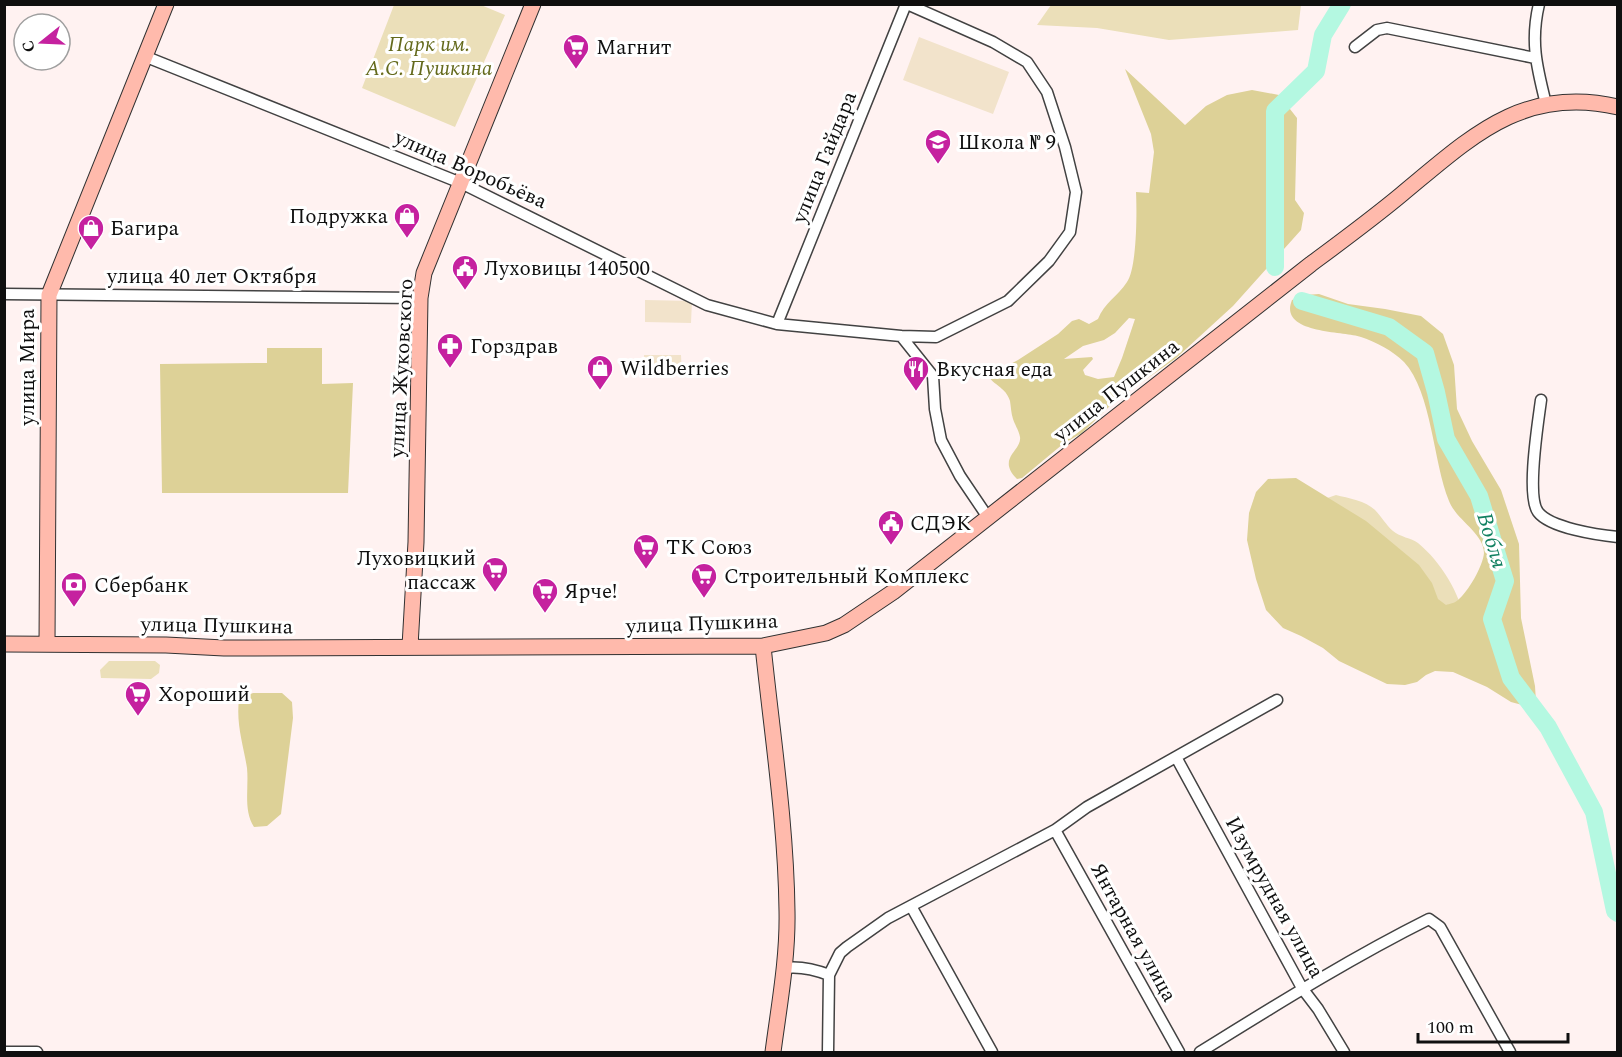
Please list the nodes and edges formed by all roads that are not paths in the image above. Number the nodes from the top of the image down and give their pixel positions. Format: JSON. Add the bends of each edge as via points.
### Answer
{"nodes":[{"id":1,"x":166,"y":4,"type":"edge"},
{"id":2,"x":533,"y":4,"type":"edge"},
{"id":3,"x":907,"y":4,"type":"edge"},
{"id":4,"x":1539,"y":4,"type":"edge"},
{"id":5,"x":1355,"y":47,"type":"dead end"},
{"id":6,"x":144,"y":56,"type":"junction"},
{"id":7,"x":1535,"y":58,"type":"junction"},
{"id":8,"x":1546,"y":104,"type":"junction"},
{"id":9,"x":1617,"y":107,"type":"edge"},
{"id":10,"x":461,"y":183,"type":"junction"},
{"id":11,"x":4,"y":294,"type":"edge"},
{"id":12,"x":49,"y":295,"type":"junction"},
{"id":13,"x":420,"y":298,"type":"junction"},
{"id":14,"x":777,"y":324,"type":"junction"},
{"id":15,"x":901,"y":336,"type":"junction"},
{"id":16,"x":1541,"y":400,"type":"dead end"},
{"id":17,"x":987,"y":516,"type":"junction"},
{"id":18,"x":1617,"y":537,"type":"edge"},
{"id":19,"x":4,"y":644,"type":"edge"},
{"id":20,"x":46,"y":644,"type":"junction"},
{"id":21,"x":410,"y":646,"type":"junction"},
{"id":22,"x":763,"y":646,"type":"junction"},
{"id":23,"x":1277,"y":700,"type":"dead end"},
{"id":24,"x":1176,"y":757,"type":"junction"},
{"id":25,"x":1055,"y":830,"type":"junction"},
{"id":26,"x":911,"y":906,"type":"junction"},
{"id":27,"x":784,"y":968,"type":"junction"},
{"id":28,"x":829,"y":975,"type":"junction"},
{"id":29,"x":1302,"y":988,"type":"junction"},
{"id":30,"x":4,"y":1052,"type":"edge"},
{"id":31,"x":828,"y":1052,"type":"edge"},
{"id":32,"x":37,"y":1053,"type":"edge"},
{"id":33,"x":773,"y":1053,"type":"edge"},
{"id":34,"x":992,"y":1053,"type":"edge"},
{"id":35,"x":1179,"y":1053,"type":"edge"},
{"id":36,"x":1200,"y":1053,"type":"edge"},
{"id":37,"x":1344,"y":1053,"type":"edge"},
{"id":38,"x":1510,"y":1053,"type":"edge"}],
"edges":[{"from":1,"to":6,"type":"main road","name":"улица Мира"},
{"from":2,"to":10,"type":"main road","name":"улица Жуковского"},
{"from":3,"to":14,"type":"street","name":"улица Гайдара"},
{"from":3,"to":15,"type":"street","name":"улица Воробьёва","via":[[993,42],[1027,62],[1047,92],[1076,192],[1070,232],[1049,261],[1008,301],[936,337]]},
{"from":4,"to":7,"type":"street","via":[[1533,41]]},
{"from":5,"to":7,"type":"street","via":[[1377,30],[1387,28]]},
{"from":6,"to":10,"type":"street","name":"улица Воробьёва"},
{"from":6,"to":12,"type":"main road","name":"улица Мира"},
{"from":7,"to":8,"type":"street"},
{"from":8,"to":9,"type":"main road","name":"улица Пушкина","via":[[1582,101]]},
{"from":8,"to":17,"type":"main road","name":"улица Пушкина","via":[[1494,123],[1467,141]]},
{"from":10,"to":13,"type":"main road","name":"улица Жуковского","via":[[424,273]]},
{"from":10,"to":14,"type":"street","name":"улица Воробьёва","via":[[707,305]]},
{"from":11,"to":12,"type":"street","name":"улица 40 лет Октября"},
{"from":12,"to":13,"type":"street","name":"улица 40 лет Октября"},
{"from":12,"to":20,"type":"main road","name":"улица Мира"},
{"from":13,"to":21,"type":"main road","name":"улица Жуковского","via":[[416,542]]},
{"from":14,"to":15,"type":"street","name":"улица Воробьёва"},
{"from":15,"to":17,"type":"street","via":[[933,376],[940,440]]},
{"from":16,"to":18,"type":"street","via":[[1533,501],[1539,513],[1562,527]]},
{"from":17,"to":22,"type":"main road","name":"улица Пушкина","via":[[893,592],[844,624],[826,633]]},
{"from":19,"to":20,"type":"main road","name":"улица Пушкина"},
{"from":20,"to":21,"type":"main road","name":"улица Пушкина","via":[[224,648]]},
{"from":21,"to":22,"type":"main road","name":"улица Пушкина"},
{"from":22,"to":27,"type":"main road","via":[[786,860]]},
{"from":23,"to":24,"type":"street"},
{"from":24,"to":25,"type":"street","via":[[1087,807]]},
{"from":24,"to":29,"type":"street","name":"Изумрудная улица"},
{"from":25,"to":26,"type":"street"},
{"from":25,"to":35,"type":"street","name":"Янтарная улица"},
{"from":26,"to":28,"type":"street","via":[[847,946]]},
{"from":26,"to":34,"type":"street"},
{"from":27,"to":28,"type":"street","via":[[798,966]]},
{"from":27,"to":33,"type":"main road"},
{"from":28,"to":31,"type":"street"},
{"from":29,"to":36,"type":"street"},
{"from":29,"to":37,"type":"street","name":"Изумрудная улица"},
{"from":29,"to":38,"type":"street","via":[[1429,919],[1440,927]]},
{"from":30,"to":32,"type":"street"}]}
